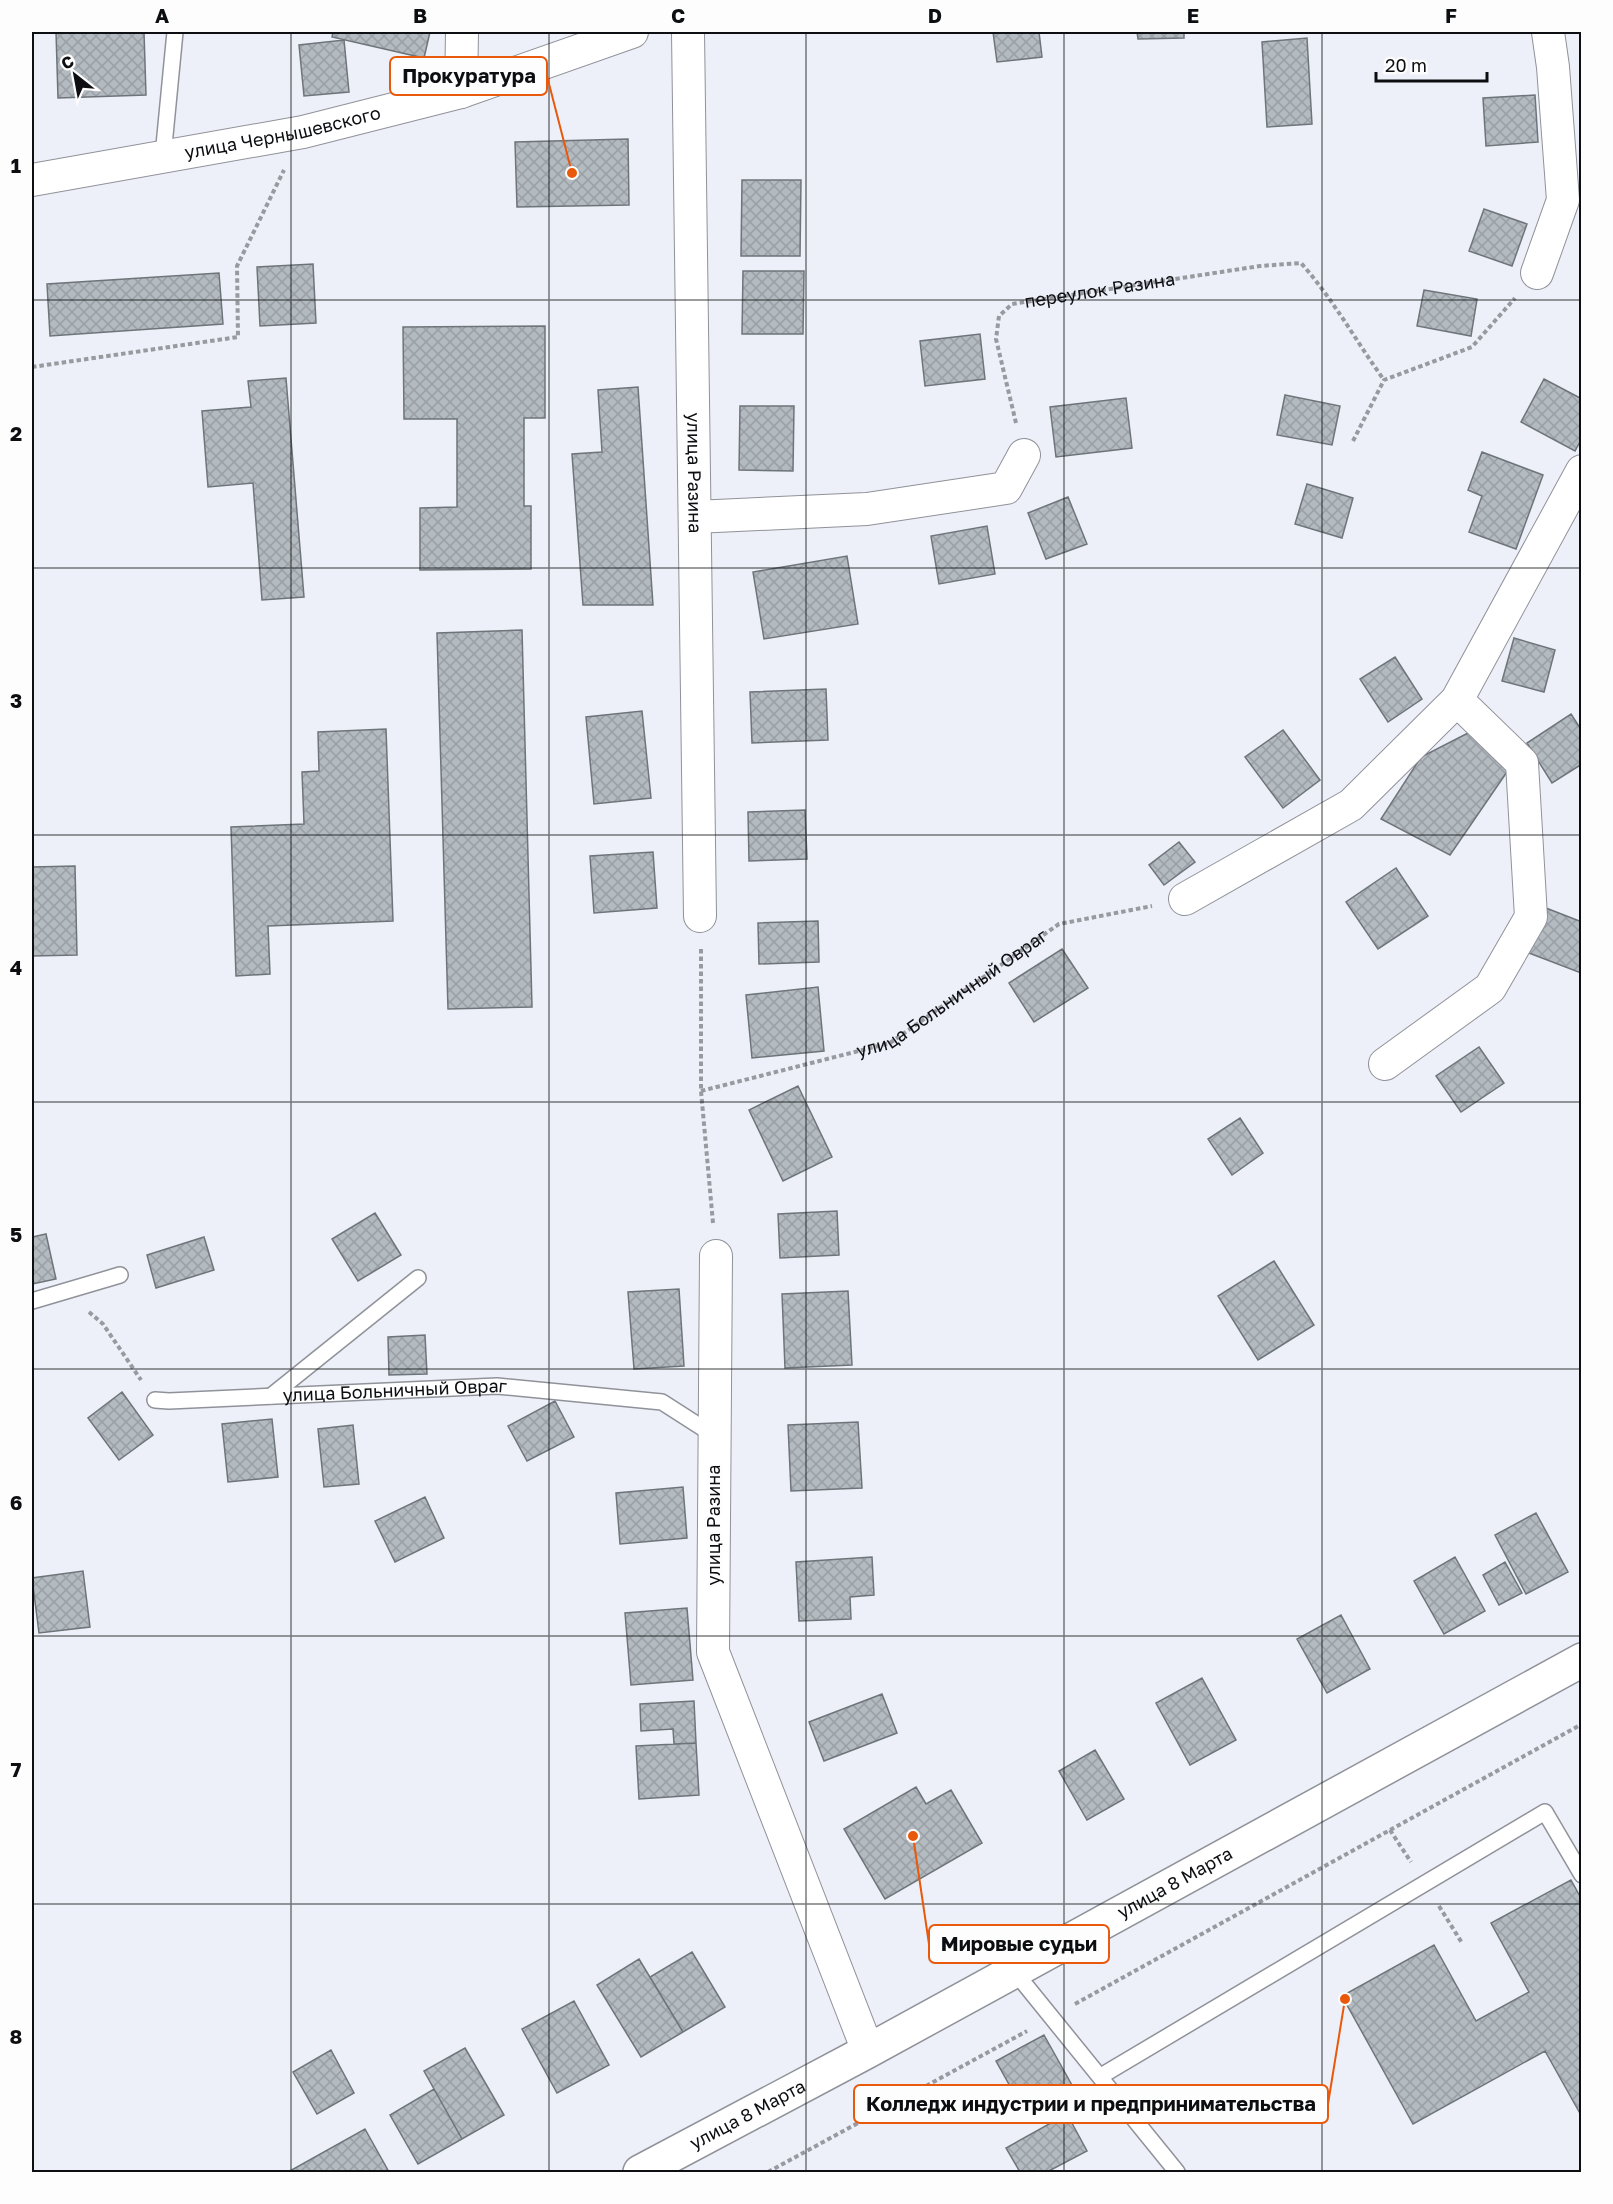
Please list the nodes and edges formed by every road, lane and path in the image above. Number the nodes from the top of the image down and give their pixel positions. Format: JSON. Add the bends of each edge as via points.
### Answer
{"nodes":[{"id":1,"x":175,"y":32,"type":"edge"},
{"id":2,"x":462,"y":32,"type":"edge"},
{"id":3,"x":632,"y":32,"type":"edge"},
{"id":4,"x":688,"y":32,"type":"edge"},
{"id":5,"x":1548,"y":32,"type":"edge"},
{"id":6,"x":462,"y":92,"type":"junction"},
{"id":7,"x":303,"y":132,"type":"junction"},
{"id":8,"x":163,"y":156,"type":"junction"},
{"id":9,"x":32,"y":180,"type":"edge"},
{"id":10,"x":1537,"y":273,"type":"joint"},
{"id":11,"x":32,"y":366,"type":"edge"},
{"id":12,"x":1384,"y":380,"type":"junction"},
{"id":13,"x":1353,"y":441,"type":"dead end"},
{"id":14,"x":1024,"y":455,"type":"joint"},
{"id":15,"x":1581,"y":471,"type":"edge"},
{"id":16,"x":695,"y":518,"type":"junction"},
{"id":17,"x":1457,"y":700,"type":"junction"},
{"id":18,"x":1185,"y":899,"type":"joint"},
{"id":19,"x":700,"y":916,"type":"dead end"},
{"id":20,"x":701,"y":972,"type":"dead end"},
{"id":21,"x":1385,"y":1064,"type":"dead end"},
{"id":22,"x":701,"y":1091,"type":"junction"},
{"id":23,"x":716,"y":1256,"type":"joint"},
{"id":24,"x":120,"y":1275,"type":"dead end"},
{"id":25,"x":418,"y":1278,"type":"dead end"},
{"id":26,"x":32,"y":1301,"type":"edge"},
{"id":27,"x":103,"y":1324,"type":"dead end"},
{"id":28,"x":271,"y":1396,"type":"junction"},
{"id":29,"x":155,"y":1400,"type":"joint"},
{"id":30,"x":715,"y":1436,"type":"junction"},
{"id":31,"x":1581,"y":1660,"type":"edge"},
{"id":32,"x":1581,"y":1724,"type":"edge"},
{"id":33,"x":1581,"y":1875,"type":"edge"},
{"id":34,"x":1014,"y":1971,"type":"junction"},
{"id":35,"x":1052,"y":2017,"type":"junction"},
{"id":36,"x":868,"y":2051,"type":"junction"},
{"id":37,"x":1101,"y":2076,"type":"junction"},
{"id":38,"x":640,"y":2172,"type":"edge"},
{"id":39,"x":768,"y":2172,"type":"edge"},
{"id":40,"x":1177,"y":2172,"type":"edge"}],
"edges":[{"from":1,"to":8,"type":"lane"},
{"from":2,"to":6,"type":"street"},
{"from":3,"to":6,"type":"street","name":"улица Чернышевского"},
{"from":4,"to":16,"type":"street","name":"улица Разина"},
{"from":5,"to":10,"type":"street","via":[[1563,200]]},
{"from":6,"to":7,"type":"street","name":"улица Чернышевского"},
{"from":7,"to":8,"type":"street","name":"улица Чернышевского"},
{"from":7,"to":11,"type":"path","via":[[237,266],[238,337]]},
{"from":8,"to":9,"type":"street","name":"улица Чернышевского"},
{"from":10,"to":12,"type":"path","via":[[1472,347]]},
{"from":12,"to":13,"type":"path"},
{"from":12,"to":14,"type":"path","name":"переулок Разина","via":[[1323,288],[1301,263],[1012,304],[999,316],[996,339]]},
{"from":14,"to":16,"type":"street","via":[[1006,488],[867,509]]},
{"from":15,"to":17,"type":"street"},
{"from":16,"to":19,"type":"street","name":"улица Разина"},
{"from":17,"to":18,"type":"street","via":[[1351,805]]},
{"from":17,"to":21,"type":"street","via":[[1522,763],[1531,917],[1490,988]]},
{"from":18,"to":22,"type":"path","name":"улица Больничный Овраг","via":[[1059,924],[890,1043]]},
{"from":20,"to":22,"type":"path"},
{"from":22,"to":23,"type":"path"},
{"from":23,"to":30,"type":"street","name":"улица Разина"},
{"from":24,"to":26,"type":"lane"},
{"from":25,"to":28,"type":"lane"},
{"from":27,"to":29,"type":"path"},
{"from":28,"to":29,"type":"lane","name":"улица Больничный Овраг"},
{"from":28,"to":30,"type":"lane","name":"улица Больничный Овраг","via":[[497,1386],[662,1402]]},
{"from":30,"to":36,"type":"street","name":"улица Разина","via":[[713,1652]]},
{"from":31,"to":34,"type":"main road","name":"улица 8 Марта"},
{"from":32,"to":35,"type":"path"},
{"from":33,"to":37,"type":"lane","via":[[1545,1812]]},
{"from":34,"to":35,"type":"lane"},
{"from":34,"to":36,"type":"main road","name":"улица 8 Марта"},
{"from":35,"to":37,"type":"lane"},
{"from":35,"to":39,"type":"path"},
{"from":36,"to":38,"type":"main road","name":"улица 8 Марта"},
{"from":37,"to":40,"type":"lane"}]}
